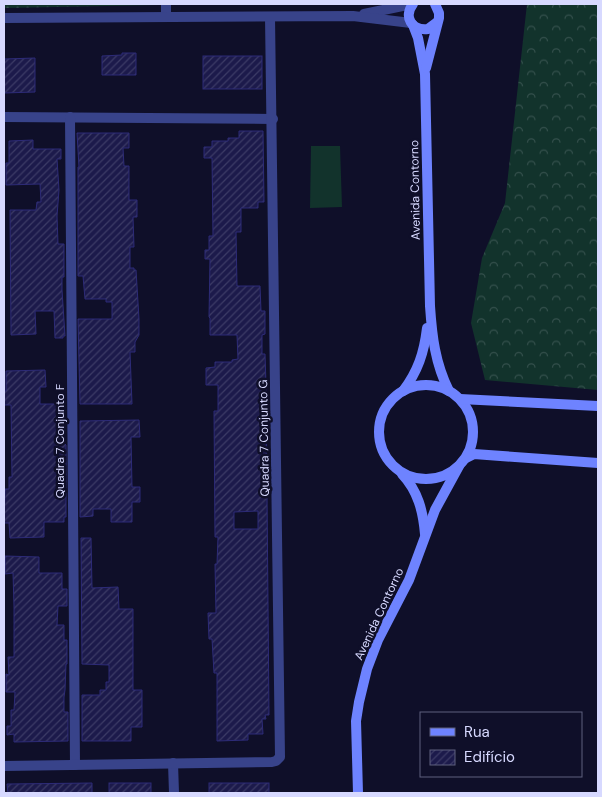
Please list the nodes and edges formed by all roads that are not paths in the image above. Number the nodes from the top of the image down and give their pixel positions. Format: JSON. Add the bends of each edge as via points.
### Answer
{"nodes":[{"id":1,"x":166,"y":4,"type":"edge"},
{"id":2,"x":412,"y":4,"type":"edge"},
{"id":3,"x":437,"y":5,"type":"edge"},
{"id":4,"x":353,"y":16,"type":"junction"},
{"id":5,"x":166,"y":17,"type":"junction"},
{"id":6,"x":270,"y":17,"type":"junction"},
{"id":7,"x":4,"y":18,"type":"edge"},
{"id":8,"x":436,"y":23,"type":"junction"},
{"id":9,"x":412,"y":24,"type":"junction"},
{"id":10,"x":425,"y":74,"type":"junction"},
{"id":11,"x":4,"y":117,"type":"edge"},
{"id":12,"x":70,"y":117,"type":"junction"},
{"id":13,"x":273,"y":119,"type":"junction"},
{"id":14,"x":430,"y":306,"type":"junction"},
{"id":15,"x":449,"y":391,"type":"junction"},
{"id":16,"x":403,"y":392,"type":"junction"},
{"id":17,"x":460,"y":399,"type":"junction"},
{"id":18,"x":598,"y":406,"type":"edge"},
{"id":19,"x":463,"y":462,"type":"junction"},
{"id":20,"x":598,"y":463,"type":"edge"},
{"id":21,"x":400,"y":472,"type":"junction"},
{"id":22,"x":426,"y":537,"type":"junction"},
{"id":23,"x":173,"y":763,"type":"junction"},
{"id":24,"x":75,"y":765,"type":"junction"},
{"id":25,"x":4,"y":766,"type":"edge"},
{"id":26,"x":174,"y":793,"type":"edge"},
{"id":27,"x":358,"y":793,"type":"edge"}],
"edges":[{"from":1,"to":5,"type":"street"},
{"from":2,"to":4,"type":"street"},
{"from":2,"to":9,"type":"main road","name":"Avenida Contorno","via":[[408,11]]},
{"from":3,"to":8,"type":"main road","name":"Avenida Contorno","via":[[439,18]]},
{"from":4,"to":6,"type":"street"},
{"from":4,"to":9,"type":"street"},
{"from":5,"to":6,"type":"street"},
{"from":5,"to":7,"type":"street"},
{"from":6,"to":13,"type":"street","name":"Quadra 7 Conjunto G"},
{"from":8,"to":9,"type":"main road","via":[[428,30]]},
{"from":8,"to":10,"type":"main road","name":"Avenida Contorno"},
{"from":9,"to":10,"type":"main road","name":"Avenida Contorno"},
{"from":10,"to":14,"type":"main road","name":"Avenida Contorno"},
{"from":11,"to":12,"type":"street"},
{"from":12,"to":13,"type":"street"},
{"from":12,"to":24,"type":"street","name":"Quadra 7 Conjunto F"},
{"from":13,"to":23,"type":"street","name":"Quadra 7 Conjunto G","via":[[280,757],[272,762]]},
{"from":14,"to":15,"type":"main road","name":"Avenida Contorno","via":[[433,344],[440,374]]},
{"from":14,"to":16,"type":"main road","name":"Avenida Contorno","via":[[422,358]]},
{"from":15,"to":16,"type":"main road","via":[[434,386],[418,386]]},
{"from":15,"to":17,"type":"main road"},
{"from":16,"to":21,"type":"main road","via":[[386,408],[379,431],[381,447],[388,461]]},
{"from":17,"to":18,"type":"main road"},
{"from":17,"to":19,"type":"main road","via":[[470,415],[474,434],[472,447]]},
{"from":19,"to":20,"type":"main road","via":[[474,454]]},
{"from":19,"to":21,"type":"main road","via":[[446,475],[431,480]]},
{"from":19,"to":22,"type":"main road","name":"Avenida Contorno","via":[[440,500]]},
{"from":21,"to":22,"type":"main road","via":[[417,495]]},
{"from":22,"to":27,"type":"main road","name":"Avenida Contorno","via":[[406,587],[372,655],[363,684],[356,721]]},
{"from":23,"to":24,"type":"street"},
{"from":23,"to":26,"type":"street"},
{"from":24,"to":25,"type":"street"}]}
